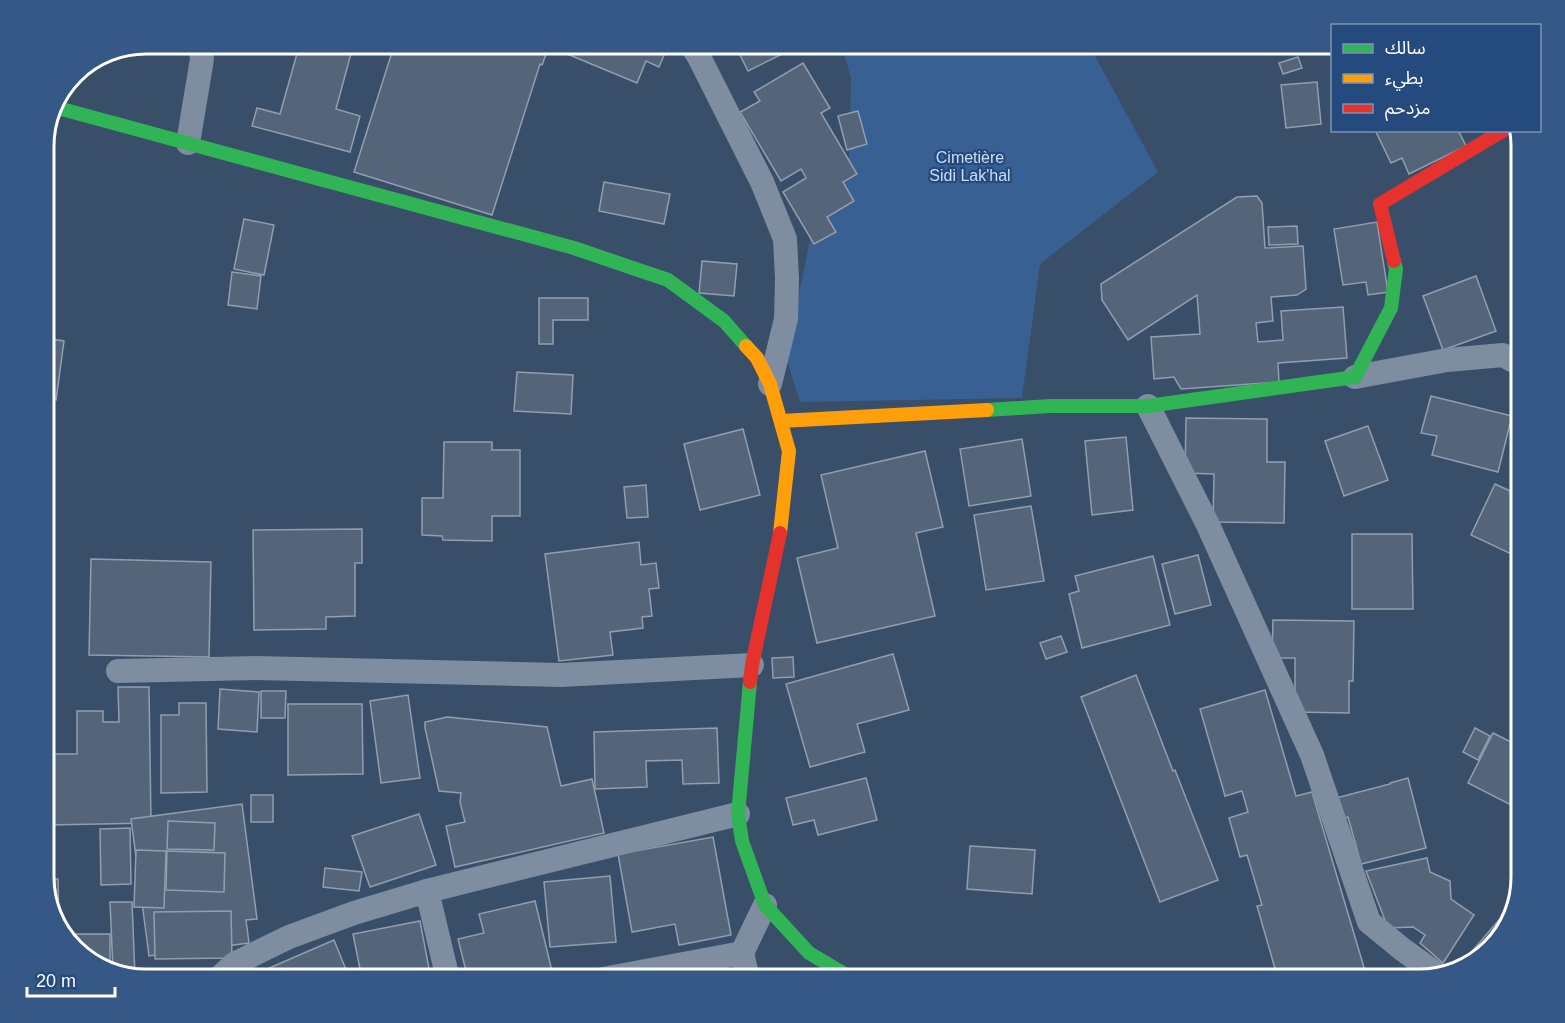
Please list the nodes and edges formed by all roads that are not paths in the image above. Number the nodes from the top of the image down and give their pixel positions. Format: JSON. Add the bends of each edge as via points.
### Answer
{"nodes":[{"id":1,"x":201,"y":54,"type":"edge"},
{"id":2,"x":697,"y":54,"type":"edge"},
{"id":3,"x":62,"y":109,"type":"edge"},
{"id":4,"x":1501,"y":132,"type":"edge"},
{"id":5,"x":188,"y":143,"type":"junction"},
{"id":6,"x":1511,"y":359,"type":"edge"},
{"id":7,"x":1355,"y":377,"type":"junction"},
{"id":8,"x":770,"y":384,"type":"junction"},
{"id":9,"x":1148,"y":406,"type":"junction"},
{"id":10,"x":781,"y":421,"type":"junction"},
{"id":11,"x":752,"y":665,"type":"junction"},
{"id":12,"x":118,"y":671,"type":"dead end"},
{"id":13,"x":738,"y":814,"type":"junction"},
{"id":14,"x":427,"y":891,"type":"junction"},
{"id":15,"x":765,"y":904,"type":"junction"},
{"id":16,"x":742,"y":953,"type":"junction"},
{"id":17,"x":1428,"y":968,"type":"edge"},
{"id":18,"x":229,"y":969,"type":"edge"},
{"id":19,"x":445,"y":969,"type":"edge"},
{"id":20,"x":660,"y":969,"type":"edge"},
{"id":21,"x":746,"y":969,"type":"edge"},
{"id":22,"x":835,"y":969,"type":"edge"}],
"edges":[{"from":1,"to":5,"type":"street"},
{"from":2,"to":8,"type":"street","via":[[762,182],[784,238],[786,319]]},
{"from":3,"to":5,"type":"main road"},
{"from":4,"to":7,"type":"main road","via":[[1380,204],[1396,269],[1391,308]]},
{"from":5,"to":8,"type":"main road","via":[[574,248],[668,280],[724,321],[757,358]]},
{"from":6,"to":7,"type":"street","via":[[1503,355],[1447,360]]},
{"from":7,"to":9,"type":"main road"},
{"from":8,"to":10,"type":"main road"},
{"from":9,"to":10,"type":"main road","via":[[1050,406]]},
{"from":9,"to":17,"type":"street","via":[[1208,525],[1312,755],[1369,922]]},
{"from":10,"to":11,"type":"main road","via":[[789,451],[781,530]]},
{"from":11,"to":12,"type":"street","via":[[561,675],[256,668]]},
{"from":11,"to":13,"type":"main road"},
{"from":13,"to":14,"type":"street"},
{"from":13,"to":15,"type":"main road","via":[[742,842]]},
{"from":14,"to":18,"type":"street","via":[[290,937]]},
{"from":14,"to":19,"type":"street"},
{"from":15,"to":16,"type":"street"},
{"from":15,"to":22,"type":"main road","via":[[809,953]]},
{"from":16,"to":20,"type":"street"},
{"from":16,"to":21,"type":"street"}]}
